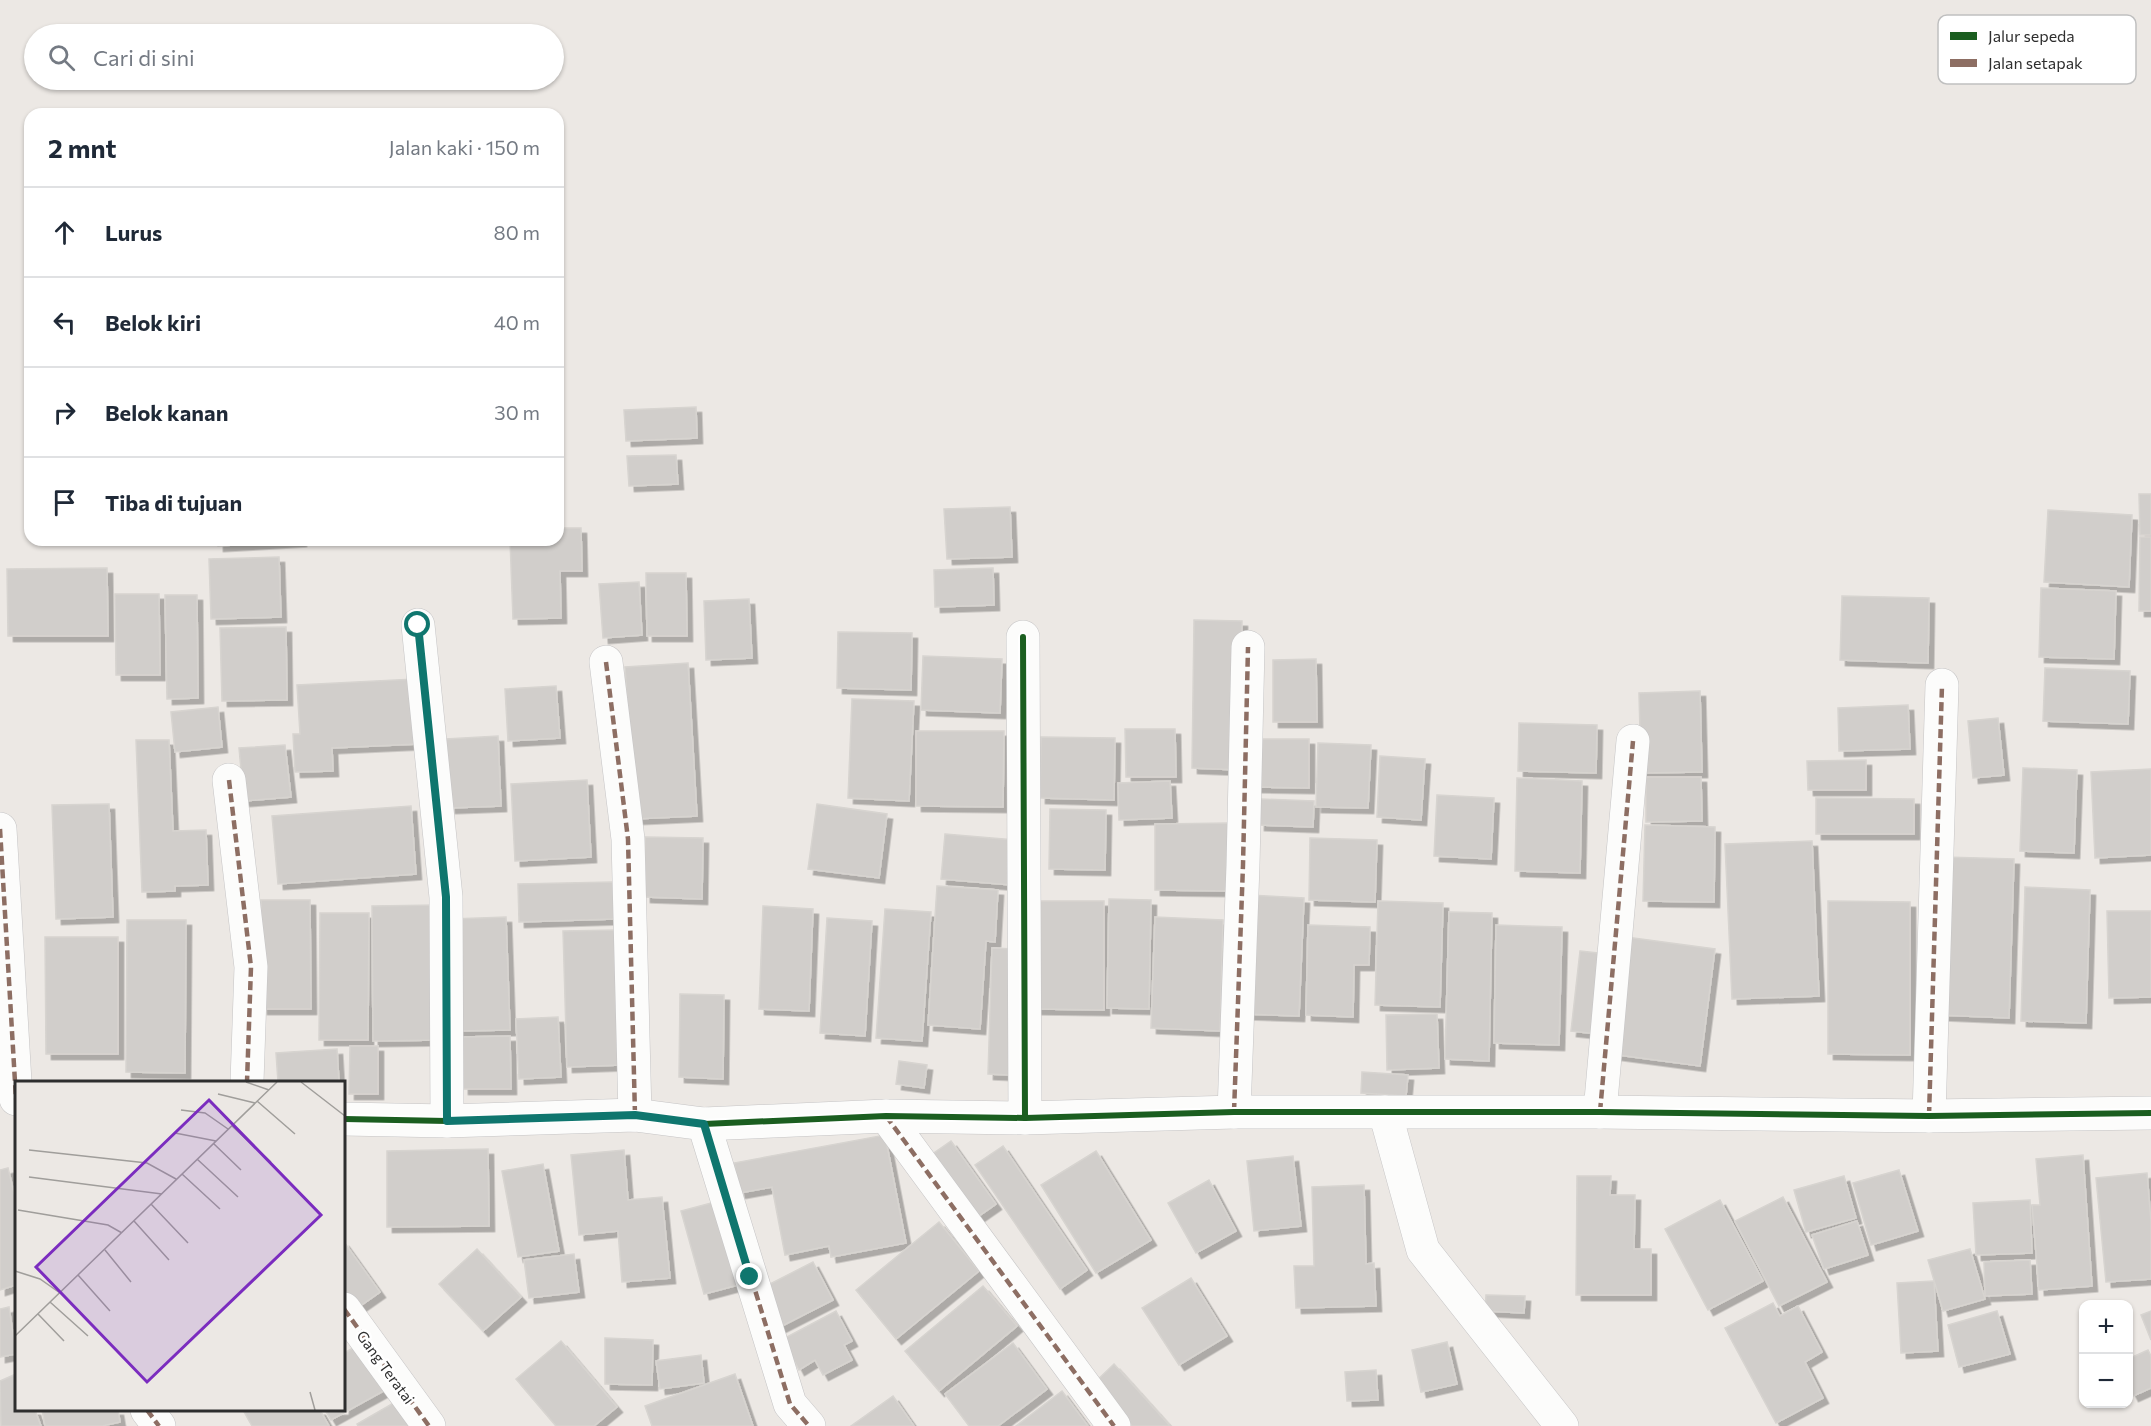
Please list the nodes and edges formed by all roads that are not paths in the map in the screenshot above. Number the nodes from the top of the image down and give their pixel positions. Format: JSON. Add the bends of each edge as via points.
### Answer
{"nodes":[{"id":1,"x":418,"y":625,"type":"dead end"},
{"id":2,"x":1023,"y":637,"type":"dead end"},
{"id":3,"x":1248,"y":647,"type":"dead end"},
{"id":4,"x":606,"y":662,"type":"dead end"},
{"id":5,"x":1942,"y":685,"type":"dead end"},
{"id":6,"x":1633,"y":741,"type":"dead end"},
{"id":7,"x":229,"y":780,"type":"dead end"},
{"id":8,"x":0,"y":829,"type":"edge"},
{"id":9,"x":247,"y":1081,"type":"edge"},
{"id":10,"x":15,"y":1082,"type":"edge"},
{"id":11,"x":1234,"y":1112,"type":"junction"},
{"id":12,"x":1385,"y":1112,"type":"junction"},
{"id":13,"x":1600,"y":1112,"type":"junction"},
{"id":14,"x":2151,"y":1113,"type":"edge"},
{"id":15,"x":635,"y":1115,"type":"junction"},
{"id":16,"x":886,"y":1116,"type":"junction"},
{"id":17,"x":1929,"y":1116,"type":"junction"},
{"id":18,"x":1025,"y":1118,"type":"junction"},
{"id":19,"x":345,"y":1119,"type":"edge"},
{"id":20,"x":447,"y":1121,"type":"junction"},
{"id":21,"x":704,"y":1124,"type":"junction"},
{"id":22,"x":345,"y":1310,"type":"edge"},
{"id":23,"x":148,"y":1411,"type":"edge"},
{"id":24,"x":159,"y":1426,"type":"edge"},
{"id":25,"x":429,"y":1426,"type":"edge"},
{"id":26,"x":809,"y":1426,"type":"edge"},
{"id":27,"x":1114,"y":1426,"type":"edge"},
{"id":28,"x":1562,"y":1426,"type":"edge"}],
"edges":[{"from":1,"to":20,"type":"street","via":[[446,897]]},
{"from":2,"to":18,"type":"street"},
{"from":3,"to":11,"type":"street"},
{"from":4,"to":15,"type":"street","via":[[628,839]]},
{"from":5,"to":17,"type":"street"},
{"from":6,"to":13,"type":"street"},
{"from":7,"to":9,"type":"street","via":[[251,967]]},
{"from":8,"to":10,"type":"street"},
{"from":11,"to":12,"type":"street"},
{"from":11,"to":18,"type":"street"},
{"from":12,"to":13,"type":"street"},
{"from":12,"to":28,"type":"street","via":[[1422,1250]]},
{"from":13,"to":17,"type":"street"},
{"from":14,"to":17,"type":"street"},
{"from":15,"to":20,"type":"street"},
{"from":15,"to":21,"type":"street"},
{"from":16,"to":18,"type":"street"},
{"from":16,"to":21,"type":"street"},
{"from":16,"to":27,"type":"street"},
{"from":19,"to":20,"type":"street"},
{"from":21,"to":26,"type":"street","via":[[790,1404]]},
{"from":22,"to":25,"type":"street","name":"Gang Teratai"},
{"from":23,"to":24,"type":"street"}]}
